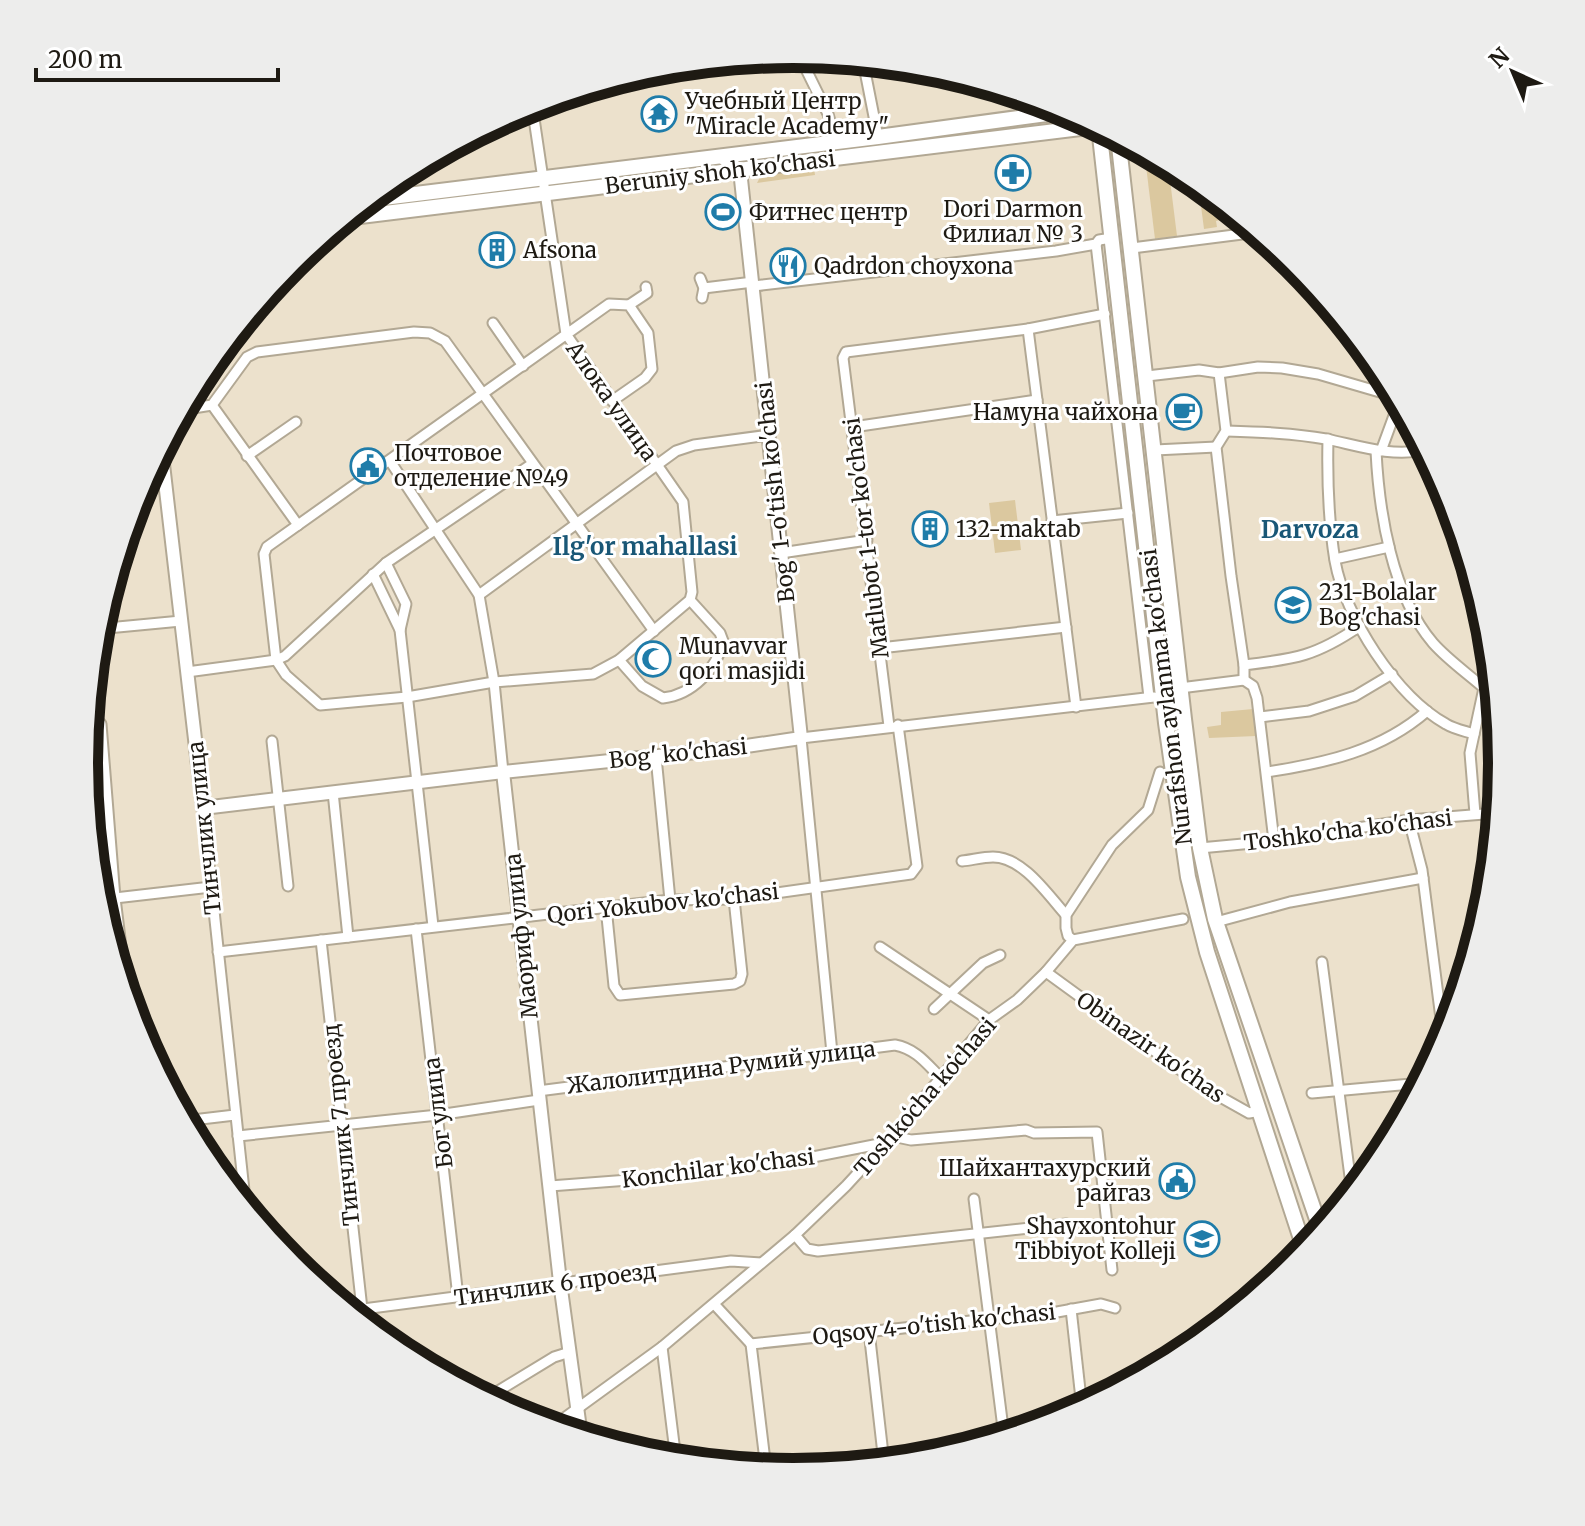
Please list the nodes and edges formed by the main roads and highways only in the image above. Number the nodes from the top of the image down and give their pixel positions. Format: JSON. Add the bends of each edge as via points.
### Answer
{"nodes":[{"id":1,"x":1042,"y":115,"type":"edge"},
{"id":2,"x":1075,"y":129,"type":"edge"},
{"id":3,"x":1100,"y":140,"type":"edge"},
{"id":4,"x":1120,"y":150,"type":"edge"},
{"id":5,"x":389,"y":197,"type":"edge"},
{"id":6,"x":365,"y":216,"type":"edge"},
{"id":7,"x":1140,"y":318,"type":"junction"},
{"id":8,"x":1122,"y":320,"type":"junction"},
{"id":9,"x":1158,"y":472,"type":"junction"},
{"id":10,"x":1140,"y":474,"type":"junction"},
{"id":11,"x":1317,"y":1219,"type":"edge"},
{"id":12,"x":1300,"y":1237,"type":"edge"}],
"edges":[{"from":1,"to":5,"type":"main road","name":"Beruniy shoh ko'chasi"},
{"from":2,"to":6,"type":"main road","name":"Beruniy shoh ko'chasi"},
{"from":3,"to":8,"type":"main road","name":"Nurafshon aylanma ko'chasi"},
{"from":4,"to":7,"type":"main road","name":"Nurafshon aylanma ko'chasi"},
{"from":7,"to":8,"type":"main road","via":[[1130,313]]},
{"from":7,"to":9,"type":"main road","name":"Nurafshon aylanma ko'chasi"},
{"from":8,"to":10,"type":"main road","name":"Nurafshon aylanma ko'chasi"},
{"from":9,"to":10,"type":"main road","via":[[1149,479]]},
{"from":9,"to":11,"type":"main road","name":"Nurafshon aylanma ko'chasi","via":[[1200,848],[1216,922]]},
{"from":10,"to":12,"type":"main road","name":"Nurafshon aylanma ko'chasi","via":[[1166,723],[1192,895]]}]}
